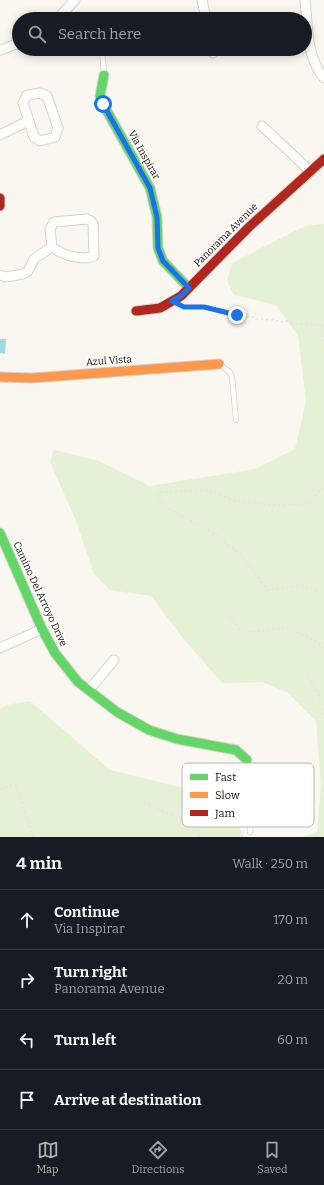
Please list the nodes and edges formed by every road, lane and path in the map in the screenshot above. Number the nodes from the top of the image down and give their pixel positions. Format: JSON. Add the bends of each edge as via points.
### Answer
{"nodes":[{"id":1,"x":75,"y":0,"type":"edge"},
{"id":2,"x":202,"y":0,"type":"edge"},
{"id":3,"x":305,"y":0,"type":"edge"},
{"id":4,"x":64,"y":12,"type":"edge"},
{"id":5,"x":205,"y":12,"type":"edge"},
{"id":6,"x":306,"y":12,"type":"edge"},
{"id":7,"x":12,"y":46,"type":"edge"},
{"id":8,"x":0,"y":50,"type":"edge"},
{"id":9,"x":103,"y":56,"type":"edge"},
{"id":10,"x":311,"y":56,"type":"edge"},
{"id":11,"x":104,"y":75,"type":"joint"},
{"id":12,"x":324,"y":78,"type":"edge"},
{"id":13,"x":28,"y":121,"type":"junction"},
{"id":14,"x":262,"y":126,"type":"dead end"},
{"id":15,"x":0,"y":135,"type":"edge"},
{"id":16,"x":324,"y":159,"type":"edge"},
{"id":17,"x":310,"y":171,"type":"junction"},
{"id":18,"x":0,"y":198,"type":"edge"},
{"id":19,"x":0,"y":206,"type":"edge"},
{"id":20,"x":52,"y":247,"type":"junction"},
{"id":21,"x":0,"y":275,"type":"edge"},
{"id":22,"x":189,"y":288,"type":"junction"},
{"id":23,"x":172,"y":301,"type":"junction"},
{"id":24,"x":136,"y":311,"type":"dead end"},
{"id":25,"x":320,"y":325,"type":"junction"},
{"id":26,"x":324,"y":325,"type":"edge"},
{"id":27,"x":324,"y":343,"type":"edge"},
{"id":28,"x":219,"y":364,"type":"joint"},
{"id":29,"x":0,"y":378,"type":"edge"},
{"id":30,"x":236,"y":420,"type":"dead end"},
{"id":31,"x":324,"y":489,"type":"edge"},
{"id":32,"x":0,"y":533,"type":"edge"},
{"id":33,"x":324,"y":593,"type":"edge"},
{"id":34,"x":230,"y":616,"type":"dead end"},
{"id":35,"x":42,"y":629,"type":"junction"},
{"id":36,"x":0,"y":648,"type":"edge"},
{"id":37,"x":324,"y":648,"type":"edge"},
{"id":38,"x":114,"y":660,"type":"dead end"},
{"id":39,"x":308,"y":677,"type":"dead end"},
{"id":40,"x":89,"y":690,"type":"junction"},
{"id":41,"x":324,"y":717,"type":"edge"},
{"id":42,"x":247,"y":760,"type":"joint"},
{"id":43,"x":249,"y":763,"type":"edge"},
{"id":44,"x":0,"y":789,"type":"edge"},
{"id":45,"x":135,"y":797,"type":"dead end"},
{"id":46,"x":182,"y":820,"type":"edge"},
{"id":47,"x":194,"y":827,"type":"edge"},
{"id":48,"x":251,"y":827,"type":"edge"},
{"id":49,"x":250,"y":832,"type":"dead end"},
{"id":50,"x":33,"y":837,"type":"edge"},
{"id":51,"x":200,"y":837,"type":"edge"}],
"edges":[{"from":1,"to":4,"type":"street"},
{"from":2,"to":5,"type":"street"},
{"from":3,"to":6,"type":"street"},
{"from":7,"to":8,"type":"street"},
{"from":9,"to":11,"type":"lane","name":"Via Inspirar"},
{"from":10,"to":12,"type":"street"},
{"from":11,"to":22,"type":"street","name":"Via Inspirar","via":[[100,96],[150,188],[157,217],[158,248],[163,261]]},
{"from":13,"to":13,"type":"street","via":[[34,137],[40,141],[55,137],[58,128],[47,96],[40,93],[27,95],[23,103]]},
{"from":13,"to":15,"type":"street"},
{"from":14,"to":17,"type":"street"},
{"from":16,"to":17,"type":"street","name":"Panorama Avenue"},
{"from":17,"to":22,"type":"street","name":"Panorama Avenue","via":[[249,227]]},
{"from":18,"to":19,"type":"street"},
{"from":20,"to":20,"type":"street","via":[[80,259],[94,256],[93,224],[87,219],[54,222],[50,229]]},
{"from":20,"to":21,"type":"street","via":[[34,259],[28,271],[23,274],[6,277]]},
{"from":22,"to":23,"type":"street","name":"Panorama Avenue"},
{"from":23,"to":24,"type":"street","name":"Panorama Avenue","via":[[160,308]]},
{"from":23,"to":25,"type":"path","via":[[184,307],[204,307],[257,319]]},
{"from":25,"to":26,"type":"path"},
{"from":25,"to":27,"type":"path"},
{"from":28,"to":29,"type":"street","name":"Azul Vista","via":[[32,378]]},
{"from":28,"to":30,"type":"lane","via":[[230,372],[232,377]]},
{"from":31,"to":33,"type":"path","via":[[307,504],[274,505],[236,501],[204,490],[158,492],[157,498],[168,509],[211,531],[236,550],[267,590],[303,585]]},
{"from":32,"to":35,"type":"street","name":"Camino Del Arroyo Drive"},
{"from":34,"to":37,"type":"path","via":[[241,631],[282,628],[309,637]]},
{"from":35,"to":36,"type":"street"},
{"from":35,"to":40,"type":"street","name":"Camino Del Arroyo Drive","via":[[55,653],[78,682]]},
{"from":38,"to":40,"type":"street"},
{"from":39,"to":41,"type":"path","via":[[318,692]]},
{"from":40,"to":42,"type":"street","name":"Camino Del Arroyo Drive","via":[[117,712],[149,730],[177,739],[236,750]]},
{"from":42,"to":43,"type":"lane"},
{"from":44,"to":50,"type":"path","via":[[15,784]]},
{"from":45,"to":46,"type":"path"},
{"from":47,"to":51,"type":"path"},
{"from":48,"to":49,"type":"lane"}]}
